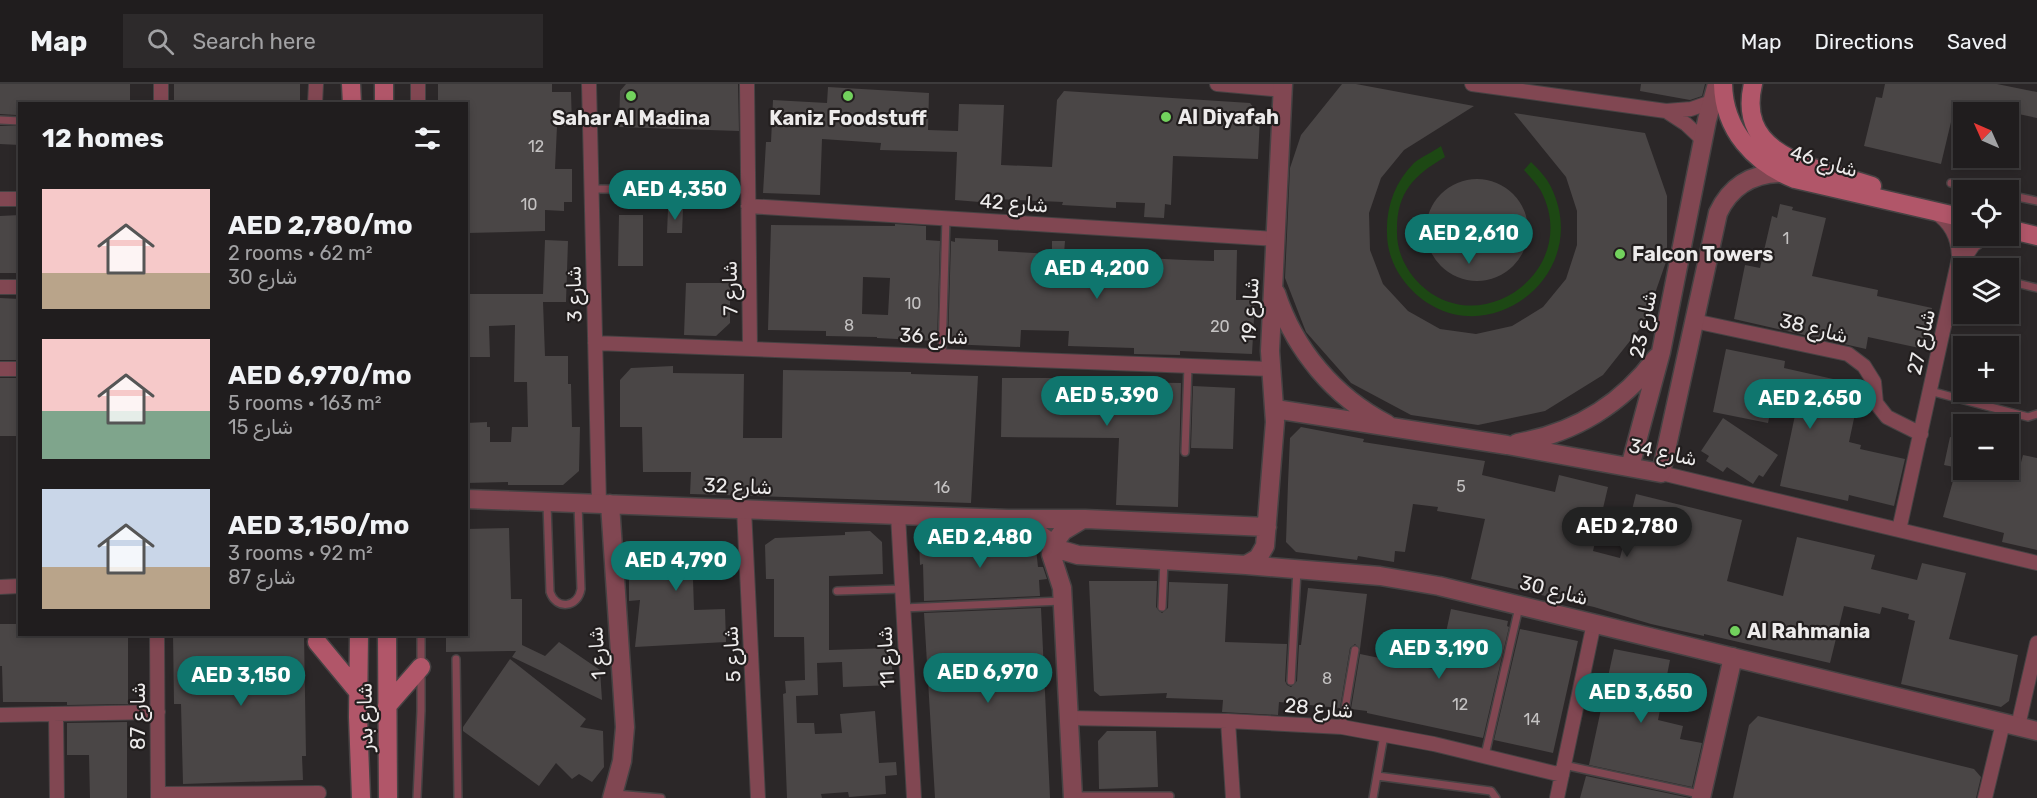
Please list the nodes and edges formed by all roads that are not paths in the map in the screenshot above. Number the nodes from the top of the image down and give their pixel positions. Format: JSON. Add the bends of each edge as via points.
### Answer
{"nodes":[{"id":1,"x":161,"y":84,"type":"edge"},
{"id":2,"x":316,"y":84,"type":"edge"},
{"id":3,"x":351,"y":84,"type":"edge"},
{"id":4,"x":384,"y":84,"type":"edge"},
{"id":5,"x":418,"y":84,"type":"edge"},
{"id":6,"x":589,"y":84,"type":"edge"},
{"id":7,"x":747,"y":84,"type":"edge"},
{"id":8,"x":1217,"y":84,"type":"edge"},
{"id":9,"x":1472,"y":84,"type":"edge"},
{"id":10,"x":1717,"y":84,"type":"edge"},
{"id":11,"x":1723,"y":84,"type":"edge"},
{"id":12,"x":1753,"y":84,"type":"edge"},
{"id":13,"x":1234,"y":85,"type":"edge"},
{"id":14,"x":1283,"y":87,"type":"edge"},
{"id":15,"x":161,"y":102,"type":"edge"},
{"id":16,"x":315,"y":102,"type":"edge"},
{"id":17,"x":352,"y":102,"type":"edge"},
{"id":18,"x":384,"y":102,"type":"edge"},
{"id":19,"x":418,"y":102,"type":"edge"},
{"id":20,"x":1711,"y":102,"type":"junction"},
{"id":21,"x":1666,"y":111,"type":"junction"},
{"id":22,"x":0,"y":120,"type":"edge"},
{"id":23,"x":18,"y":121,"type":"edge"},
{"id":24,"x":1703,"y":140,"type":"junction"},
{"id":25,"x":1779,"y":173,"type":"junction"},
{"id":26,"x":592,"y":189,"type":"junction"},
{"id":27,"x":748,"y":190,"type":"junction"},
{"id":28,"x":2019,"y":197,"type":"edge"},
{"id":29,"x":0,"y":199,"type":"edge"},
{"id":30,"x":18,"y":199,"type":"edge"},
{"id":31,"x":2037,"y":201,"type":"edge"},
{"id":32,"x":1902,"y":204,"type":"junction"},
{"id":33,"x":748,"y":206,"type":"junction"},
{"id":34,"x":1935,"y":212,"type":"junction"},
{"id":35,"x":1953,"y":216,"type":"edge"},
{"id":36,"x":946,"y":218,"type":"junction"},
{"id":37,"x":2019,"y":232,"type":"edge"},
{"id":38,"x":2037,"y":236,"type":"edge"},
{"id":39,"x":1276,"y":239,"type":"junction"},
{"id":40,"x":1959,"y":258,"type":"edge"},
{"id":41,"x":1273,"y":284,"type":"junction"},
{"id":42,"x":2019,"y":284,"type":"edge"},
{"id":43,"x":0,"y":287,"type":"edge"},
{"id":44,"x":18,"y":287,"type":"edge"},
{"id":45,"x":2037,"y":288,"type":"edge"},
{"id":46,"x":1953,"y":300,"type":"edge"},
{"id":47,"x":1694,"y":321,"type":"junction"},
{"id":48,"x":595,"y":343,"type":"junction"},
{"id":49,"x":750,"y":348,"type":"junction"},
{"id":50,"x":1661,"y":352,"type":"junction"},
{"id":51,"x":942,"y":356,"type":"junction"},
{"id":52,"x":1188,"y":366,"type":"junction"},
{"id":53,"x":0,"y":369,"type":"edge"},
{"id":54,"x":18,"y":369,"type":"edge"},
{"id":55,"x":1270,"y":369,"type":"junction"},
{"id":56,"x":1930,"y":391,"type":"junction"},
{"id":57,"x":1275,"y":409,"type":"junction"},
{"id":58,"x":2037,"y":414,"type":"edge"},
{"id":59,"x":1396,"y":429,"type":"junction"},
{"id":60,"x":1920,"y":434,"type":"junction"},
{"id":61,"x":1508,"y":445,"type":"junction"},
{"id":62,"x":1185,"y":452,"type":"dead end"},
{"id":63,"x":1630,"y":467,"type":"junction"},
{"id":64,"x":1661,"y":473,"type":"junction"},
{"id":65,"x":468,"y":499,"type":"edge"},
{"id":66,"x":547,"y":502,"type":"junction"},
{"id":67,"x":578,"y":503,"type":"junction"},
{"id":68,"x":604,"y":504,"type":"junction"},
{"id":69,"x":744,"y":509,"type":"junction"},
{"id":70,"x":898,"y":515,"type":"junction"},
{"id":71,"x":1008,"y":519,"type":"junction"},
{"id":72,"x":1085,"y":519,"type":"junction"},
{"id":73,"x":1899,"y":530,"type":"junction"},
{"id":74,"x":1267,"y":533,"type":"junction"},
{"id":75,"x":1053,"y":545,"type":"junction"},
{"id":76,"x":1088,"y":556,"type":"junction"},
{"id":77,"x":1164,"y":560,"type":"junction"},
{"id":78,"x":2037,"y":563,"type":"edge"},
{"id":79,"x":1246,"y":565,"type":"junction"},
{"id":80,"x":1293,"y":569,"type":"junction"},
{"id":81,"x":18,"y":586,"type":"edge"},
{"id":82,"x":0,"y":587,"type":"edge"},
{"id":83,"x":902,"y":589,"type":"junction"},
{"id":84,"x":837,"y":591,"type":"dead end"},
{"id":85,"x":1062,"y":594,"type":"junction"},
{"id":86,"x":1520,"y":605,"type":"junction"},
{"id":87,"x":1162,"y":607,"type":"dead end"},
{"id":88,"x":903,"y":608,"type":"junction"},
{"id":89,"x":1594,"y":623,"type":"junction"},
{"id":90,"x":157,"y":636,"type":"edge"},
{"id":91,"x":359,"y":636,"type":"edge"},
{"id":92,"x":387,"y":636,"type":"edge"},
{"id":93,"x":421,"y":636,"type":"edge"},
{"id":94,"x":316,"y":638,"type":"edge"},
{"id":95,"x":2037,"y":643,"type":"edge"},
{"id":96,"x":1355,"y":650,"type":"dead end"},
{"id":97,"x":1733,"y":657,"type":"junction"},
{"id":98,"x":456,"y":659,"type":"dead end"},
{"id":99,"x":421,"y":667,"type":"junction"},
{"id":100,"x":1291,"y":681,"type":"dead end"},
{"id":101,"x":360,"y":694,"type":"junction"},
{"id":102,"x":387,"y":706,"type":"junction"},
{"id":103,"x":158,"y":712,"type":"junction"},
{"id":104,"x":56,"y":714,"type":"junction"},
{"id":105,"x":0,"y":715,"type":"edge"},
{"id":106,"x":1068,"y":718,"type":"junction"},
{"id":107,"x":1228,"y":721,"type":"junction"},
{"id":108,"x":2011,"y":724,"type":"junction"},
{"id":109,"x":1342,"y":727,"type":"junction"},
{"id":110,"x":2037,"y":731,"type":"edge"},
{"id":111,"x":1384,"y":735,"type":"junction"},
{"id":112,"x":1485,"y":755,"type":"junction"},
{"id":113,"x":1563,"y":770,"type":"junction"},
{"id":114,"x":1377,"y":776,"type":"junction"},
{"id":115,"x":319,"y":793,"type":"dead end"},
{"id":116,"x":158,"y":796,"type":"edge"},
{"id":117,"x":613,"y":796,"type":"edge"},
{"id":118,"x":1170,"y":796,"type":"dead end"},
{"id":119,"x":1701,"y":796,"type":"edge"},
{"id":120,"x":1072,"y":797,"type":"edge"},
{"id":121,"x":57,"y":798,"type":"edge"},
{"id":122,"x":361,"y":798,"type":"edge"},
{"id":123,"x":388,"y":798,"type":"edge"},
{"id":124,"x":417,"y":798,"type":"edge"},
{"id":125,"x":458,"y":798,"type":"edge"},
{"id":126,"x":661,"y":798,"type":"edge"},
{"id":127,"x":758,"y":798,"type":"edge"},
{"id":128,"x":914,"y":798,"type":"edge"},
{"id":129,"x":1233,"y":798,"type":"edge"},
{"id":130,"x":1373,"y":798,"type":"edge"},
{"id":131,"x":1496,"y":798,"type":"edge"},
{"id":132,"x":1557,"y":798,"type":"edge"},
{"id":133,"x":1985,"y":798,"type":"edge"}],
"edges":[{"from":1,"to":15,"type":"street"},
{"from":2,"to":16,"type":"street"},
{"from":3,"to":17,"type":"main road"},
{"from":4,"to":18,"type":"main road"},
{"from":5,"to":19,"type":"street"},
{"from":6,"to":26,"type":"street","name":"شارع 3"},
{"from":7,"to":27,"type":"street","name":"شارع 7"},
{"from":8,"to":13,"type":"street"},
{"from":9,"to":21,"type":"street"},
{"from":10,"to":20,"type":"street","name":"شارع 23"},
{"from":11,"to":25,"type":"main road","name":"شارع 46","via":[[1726,108],[1741,140]]},
{"from":12,"to":32,"type":"main road","via":[[1751,117],[1772,146],[1792,161],[1874,187]]},
{"from":13,"to":14,"type":"street"},
{"from":14,"to":39,"type":"street","name":"شارع 19"},
{"from":20,"to":21,"type":"street"},
{"from":20,"to":24,"type":"street","name":"شارع 23"},
{"from":21,"to":24,"type":"street"},
{"from":22,"to":23,"type":"lane"},
{"from":24,"to":50,"type":"street","name":"شارع 23"},
{"from":25,"to":32,"type":"main road","name":"شارع 46"},
{"from":25,"to":47,"type":"street","via":[[1750,179],[1733,190],[1722,205]]},
{"from":26,"to":27,"type":"lane"},
{"from":26,"to":48,"type":"street","name":"شارع 3"},
{"from":27,"to":33,"type":"street","name":"شارع 7"},
{"from":28,"to":31,"type":"lane"},
{"from":29,"to":30,"type":"street"},
{"from":32,"to":34,"type":"main road","name":"شارع 46"},
{"from":33,"to":36,"type":"street","name":"شارع 42"},
{"from":33,"to":49,"type":"street","name":"شارع 7"},
{"from":34,"to":35,"type":"main road","name":"شارع 46"},
{"from":34,"to":40,"type":"street","name":"شارع 27","via":[[1949,224],[1957,239]]},
{"from":36,"to":39,"type":"street","name":"شارع 42"},
{"from":36,"to":51,"type":"lane"},
{"from":37,"to":38,"type":"main road"},
{"from":39,"to":41,"type":"street","name":"شارع 19"},
{"from":41,"to":55,"type":"street","name":"شارع 19"},
{"from":41,"to":59,"type":"street","via":[[1289,325],[1312,362],[1350,400]]},
{"from":42,"to":45,"type":"lane"},
{"from":43,"to":44,"type":"street"},
{"from":46,"to":56,"type":"street","name":"شارع 27"},
{"from":47,"to":60,"type":"street","name":"شارع 38","via":[[1848,354],[1864,366],[1874,382],[1876,403],[1887,417]]},
{"from":47,"to":64,"type":"street"},
{"from":48,"to":49,"type":"street","name":"شارع 36"},
{"from":48,"to":68,"type":"street","name":"شارع 3"},
{"from":49,"to":51,"type":"street","name":"شارع 36"},
{"from":50,"to":61,"type":"street","via":[[1644,374],[1605,409],[1558,433]]},
{"from":50,"to":63,"type":"street","name":"شارع 23"},
{"from":51,"to":52,"type":"street","name":"شارع 36"},
{"from":52,"to":55,"type":"street","name":"شارع 36"},
{"from":52,"to":62,"type":"lane"},
{"from":53,"to":54,"type":"street"},
{"from":55,"to":57,"type":"street","name":"شارع 19"},
{"from":56,"to":58,"type":"lane","via":[[2028,417]]},
{"from":56,"to":60,"type":"street","name":"شارع 27"},
{"from":57,"to":59,"type":"street","name":"شارع 34"},
{"from":57,"to":74,"type":"street","name":"شارع 19"},
{"from":59,"to":61,"type":"street","name":"شارع 34"},
{"from":60,"to":73,"type":"street","name":"شارع 27"},
{"from":61,"to":63,"type":"street","name":"شارع 34"},
{"from":63,"to":64,"type":"street","name":"شارع 34"},
{"from":64,"to":73,"type":"street","name":"شارع 34"},
{"from":65,"to":66,"type":"street","name":"شارع 32"},
{"from":66,"to":67,"type":"street","name":"شارع 32"},
{"from":66,"to":67,"type":"lane","via":[[550,592],[555,601],[564,605],[578,599],[581,590]]},
{"from":67,"to":68,"type":"street","name":"شارع 32"},
{"from":68,"to":69,"type":"street","name":"شارع 32"},
{"from":68,"to":117,"type":"street","name":"شارع 1","via":[[625,727]]},
{"from":69,"to":70,"type":"street","name":"شارع 32"},
{"from":69,"to":127,"type":"street","name":"شارع 5"},
{"from":70,"to":71,"type":"street","name":"شارع 32"},
{"from":70,"to":83,"type":"street","name":"شارع 11"},
{"from":71,"to":72,"type":"street","name":"شارع 32"},
{"from":71,"to":75,"type":"street","name":"شارع 32","via":[[1032,529]]},
{"from":72,"to":74,"type":"street"},
{"from":72,"to":75,"type":"street","via":[[1063,531]]},
{"from":73,"to":78,"type":"street","name":"شارع 34"},
{"from":74,"to":79,"type":"street","name":"شارع 19","via":[[1263,552]]},
{"from":74,"to":80,"type":"street","via":[[1276,555]]},
{"from":75,"to":76,"type":"street","name":"شارع 30"},
{"from":75,"to":85,"type":"street","via":[[1052,560]]},
{"from":76,"to":77,"type":"street","name":"شارع 30"},
{"from":76,"to":85,"type":"street","via":[[1071,566],[1063,580]]},
{"from":77,"to":79,"type":"street","name":"شارع 30"},
{"from":77,"to":87,"type":"lane"},
{"from":79,"to":80,"type":"street","name":"شارع 30"},
{"from":80,"to":86,"type":"street","name":"شارع 30","via":[[1415,581]]},
{"from":80,"to":100,"type":"lane"},
{"from":81,"to":82,"type":"street"},
{"from":83,"to":84,"type":"lane"},
{"from":83,"to":88,"type":"street","name":"شارع 11"},
{"from":85,"to":88,"type":"lane"},
{"from":85,"to":106,"type":"street"},
{"from":86,"to":89,"type":"street","name":"شارع 30"},
{"from":86,"to":112,"type":"lane"},
{"from":88,"to":128,"type":"street","name":"شارع 11"},
{"from":89,"to":97,"type":"street","name":"شارع 30"},
{"from":89,"to":113,"type":"street"},
{"from":90,"to":103,"type":"street","name":"شارع 87"},
{"from":91,"to":101,"type":"main road","name":"شارع بدر"},
{"from":92,"to":102,"type":"main road","name":"شارع بدر"},
{"from":93,"to":99,"type":"lane"},
{"from":94,"to":101,"type":"main road"},
{"from":95,"to":108,"type":"street"},
{"from":96,"to":109,"type":"lane"},
{"from":97,"to":108,"type":"street","name":"شارع 30"},
{"from":97,"to":119,"type":"street"},
{"from":98,"to":125,"type":"lane"},
{"from":99,"to":102,"type":"main road"},
{"from":99,"to":124,"type":"lane"},
{"from":101,"to":122,"type":"main road","name":"شارع بدر"},
{"from":102,"to":123,"type":"main road","name":"شارع بدر"},
{"from":103,"to":104,"type":"street"},
{"from":103,"to":116,"type":"street","name":"شارع 87"},
{"from":104,"to":105,"type":"street"},
{"from":104,"to":121,"type":"street"},
{"from":106,"to":107,"type":"street","name":"شارع 28"},
{"from":106,"to":120,"type":"street"},
{"from":107,"to":109,"type":"street","name":"شارع 28"},
{"from":107,"to":129,"type":"street"},
{"from":108,"to":110,"type":"street","name":"شارع 30"},
{"from":108,"to":133,"type":"street"},
{"from":109,"to":111,"type":"street","name":"شارع 28"},
{"from":111,"to":112,"type":"street","name":"شارع 28"},
{"from":111,"to":114,"type":"lane"},
{"from":112,"to":113,"type":"street","name":"شارع 28"},
{"from":113,"to":119,"type":"lane"},
{"from":113,"to":132,"type":"street"},
{"from":114,"to":130,"type":"lane"},
{"from":114,"to":131,"type":"lane","via":[[1482,789],[1491,791]]},
{"from":115,"to":116,"type":"street"},
{"from":117,"to":126,"type":"lane"},
{"from":118,"to":120,"type":"lane"}]}
